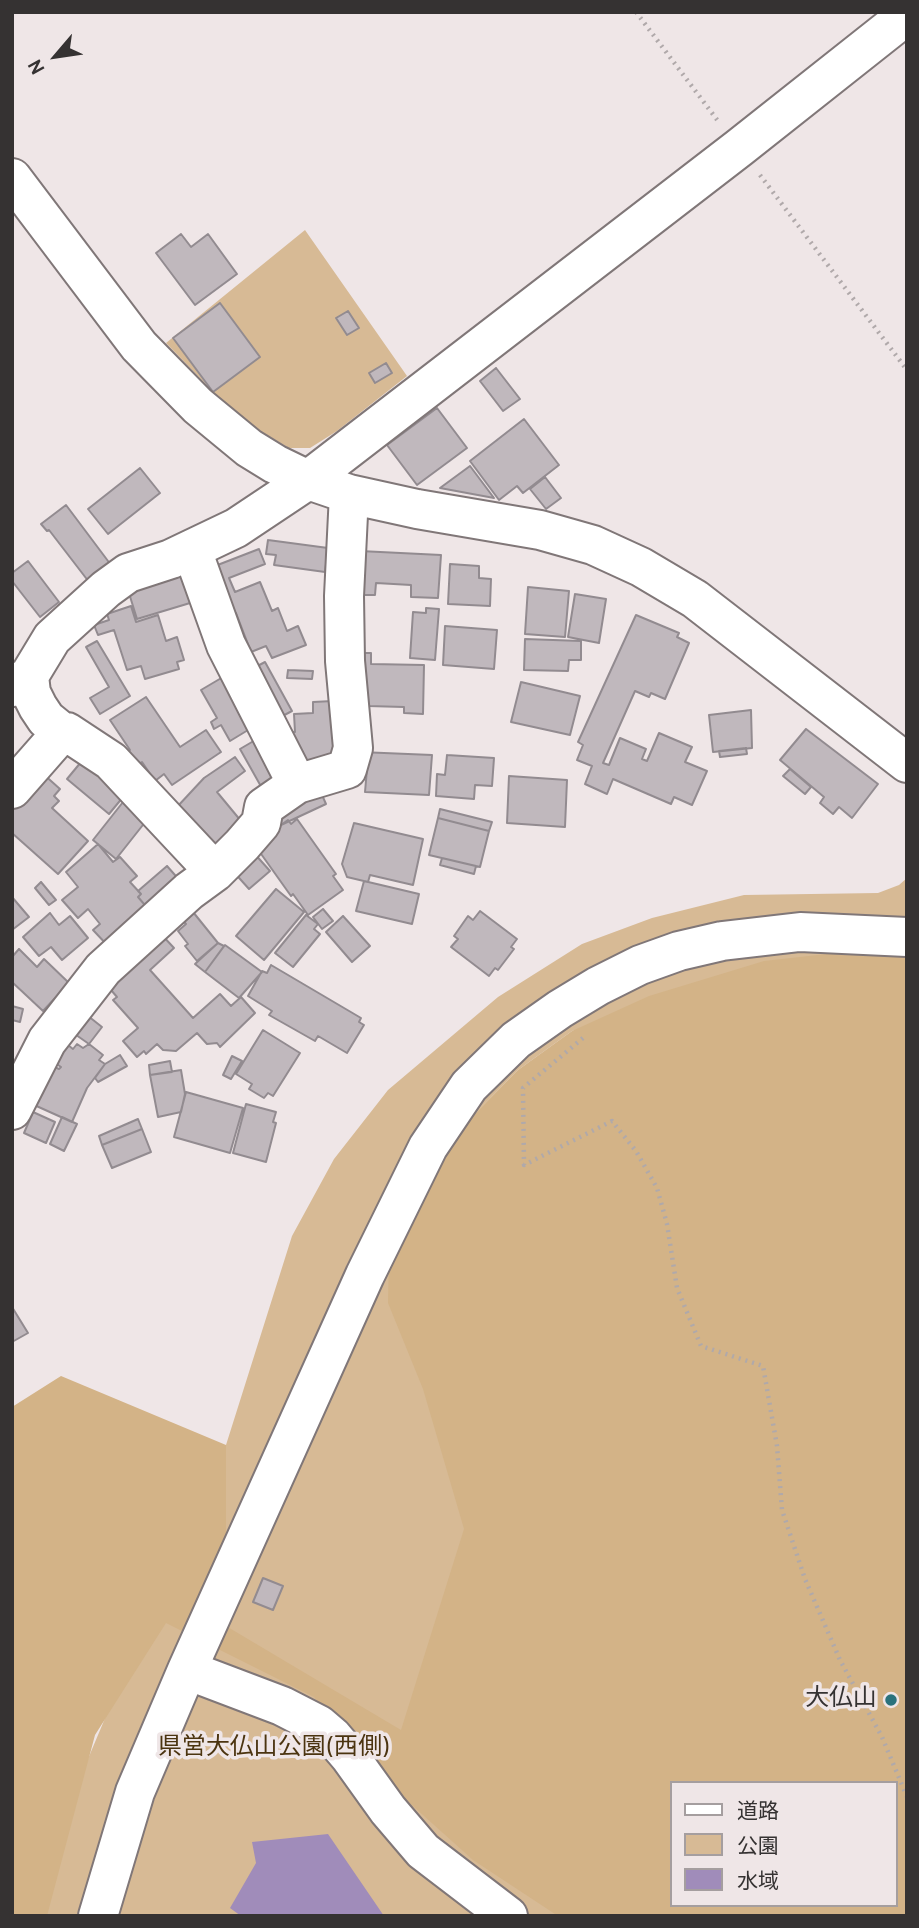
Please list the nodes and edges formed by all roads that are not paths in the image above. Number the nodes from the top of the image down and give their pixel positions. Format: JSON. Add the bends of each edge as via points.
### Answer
{"nodes":[{"id":1,"x":907,"y":15,"type":"edge"},
{"id":2,"x":12,"y":177,"type":"edge"},
{"id":3,"x":308,"y":480,"type":"junction"},
{"id":4,"x":349,"y":494,"type":"junction"},
{"id":5,"x":192,"y":550,"type":"junction"},
{"id":6,"x":20,"y":682,"type":"edge"},
{"id":7,"x":62,"y":732,"type":"junction"},
{"id":8,"x":907,"y":763,"type":"edge"},
{"id":9,"x":297,"y":784,"type":"junction"},
{"id":10,"x":12,"y":789,"type":"edge"},
{"id":11,"x":215,"y":872,"type":"junction"},
{"id":12,"x":907,"y":937,"type":"edge"},
{"id":13,"x":12,"y":1110,"type":"edge"},
{"id":14,"x":187,"y":1670,"type":"junction"},
{"id":15,"x":97,"y":1916,"type":"edge"},
{"id":16,"x":508,"y":1916,"type":"edge"}],
"edges":[{"from":1,"to":3,"type":"street"},
{"from":2,"to":3,"type":"street","via":[[139,346],[198,406],[249,448]]},
{"from":3,"to":4,"type":"street"},
{"from":3,"to":5,"type":"street","via":[[236,528]]},
{"from":4,"to":8,"type":"street","via":[[540,530],[593,545],[641,567],[695,599]]},
{"from":4,"to":9,"type":"street","via":[[345,661],[353,748],[347,769]]},
{"from":5,"to":6,"type":"street","via":[[128,573],[106,589],[52,638]]},
{"from":5,"to":9,"type":"street","via":[[226,645]]},
{"from":6,"to":7,"type":"street"},
{"from":7,"to":10,"type":"street"},
{"from":7,"to":11,"type":"street","via":[[111,761]]},
{"from":9,"to":11,"type":"street","via":[[264,807],[261,823]]},
{"from":11,"to":13,"type":"street","via":[[103,969],[47,1041]]},
{"from":12,"to":14,"type":"street","via":[[800,932],[679,951],[598,986],[516,1040],[469,1086],[428,1147],[365,1275]]},
{"from":14,"to":15,"type":"street","via":[[135,1792]]},
{"from":14,"to":16,"type":"street","via":[[319,1725],[350,1757],[423,1851]]}]}
